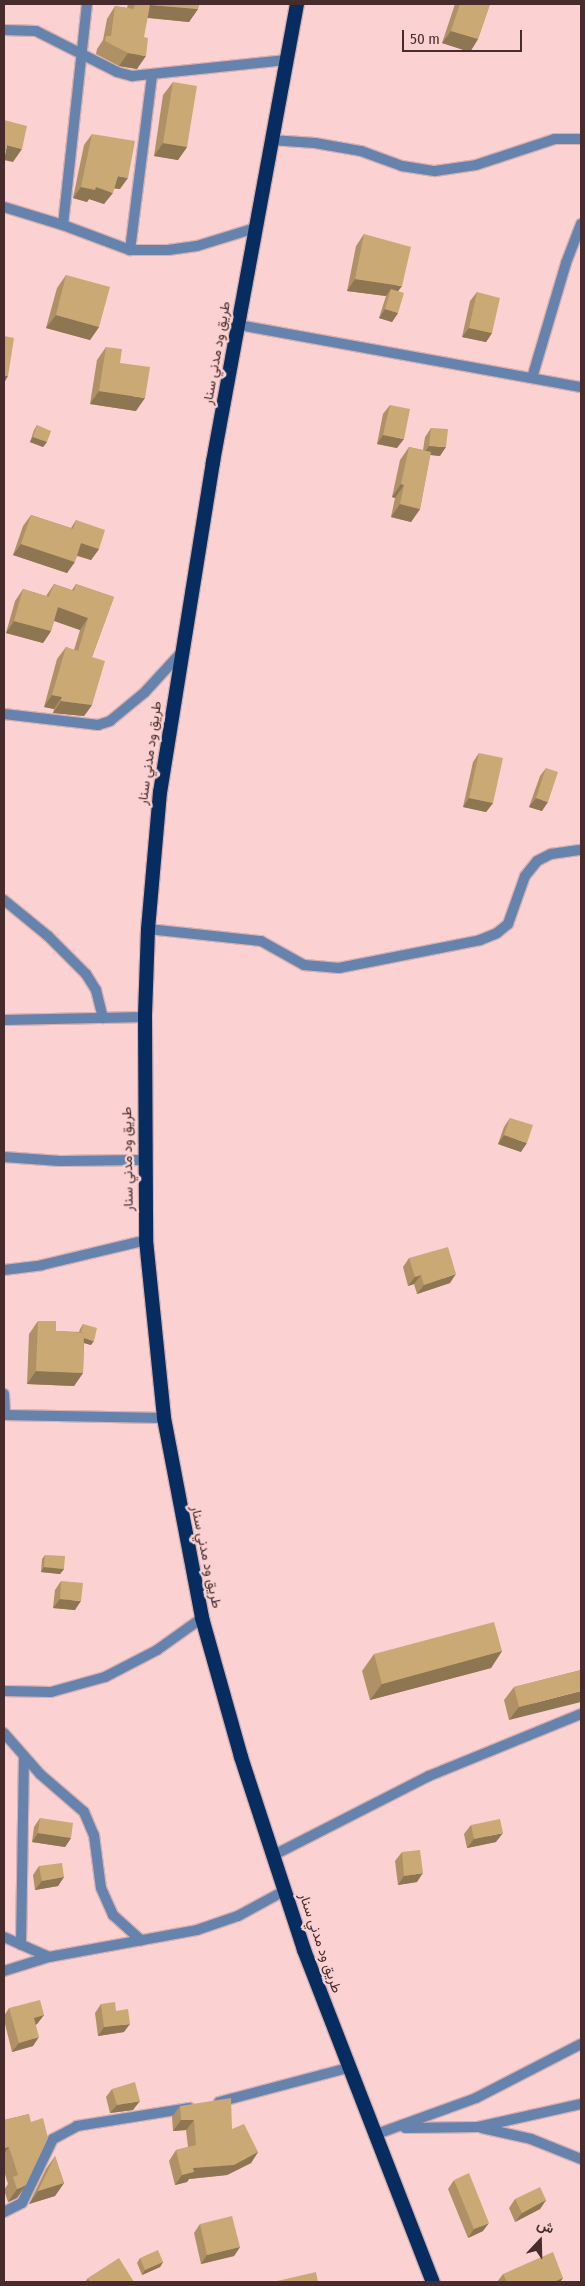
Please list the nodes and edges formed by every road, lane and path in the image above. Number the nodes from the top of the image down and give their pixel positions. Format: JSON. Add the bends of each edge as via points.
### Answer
{"nodes":[{"id":1,"x":87,"y":4,"type":"edge"},
{"id":2,"x":297,"y":4,"type":"edge"},
{"id":3,"x":4,"y":30,"type":"edge"},
{"id":4,"x":81,"y":53,"type":"junction"},
{"id":5,"x":286,"y":60,"type":"junction"},
{"id":6,"x":152,"y":75,"type":"junction"},
{"id":7,"x":581,"y":139,"type":"edge"},
{"id":8,"x":271,"y":140,"type":"junction"},
{"id":9,"x":4,"y":207,"type":"edge"},
{"id":10,"x":581,"y":224,"type":"edge"},
{"id":11,"x":64,"y":225,"type":"junction"},
{"id":12,"x":255,"y":228,"type":"junction"},
{"id":13,"x":130,"y":250,"type":"junction"},
{"id":14,"x":238,"y":326,"type":"junction"},
{"id":15,"x":532,"y":378,"type":"junction"},
{"id":16,"x":581,"y":387,"type":"edge"},
{"id":17,"x":180,"y":654,"type":"junction"},
{"id":18,"x":4,"y":714,"type":"edge"},
{"id":19,"x":581,"y":850,"type":"edge"},
{"id":20,"x":4,"y":900,"type":"edge"},
{"id":21,"x":148,"y":929,"type":"junction"},
{"id":22,"x":144,"y":1017,"type":"junction"},
{"id":23,"x":103,"y":1018,"type":"junction"},
{"id":24,"x":4,"y":1020,"type":"edge"},
{"id":25,"x":4,"y":1157,"type":"edge"},
{"id":26,"x":144,"y":1160,"type":"junction"},
{"id":27,"x":146,"y":1240,"type":"junction"},
{"id":28,"x":4,"y":1270,"type":"edge"},
{"id":29,"x":4,"y":1394,"type":"edge"},
{"id":30,"x":4,"y":1415,"type":"edge"},
{"id":31,"x":164,"y":1418,"type":"junction"},
{"id":32,"x":202,"y":1618,"type":"junction"},
{"id":33,"x":4,"y":1691,"type":"edge"},
{"id":34,"x":581,"y":1714,"type":"edge"},
{"id":35,"x":4,"y":1733,"type":"edge"},
{"id":36,"x":24,"y":1756,"type":"junction"},
{"id":37,"x":272,"y":1856,"type":"junction"},
{"id":38,"x":284,"y":1891,"type":"junction"},
{"id":39,"x":4,"y":1937,"type":"edge"},
{"id":40,"x":141,"y":1940,"type":"junction"},
{"id":41,"x":21,"y":1945,"type":"junction"},
{"id":42,"x":50,"y":1957,"type":"junction"},
{"id":43,"x":4,"y":1971,"type":"edge"},
{"id":44,"x":581,"y":2044,"type":"edge"},
{"id":45,"x":348,"y":2068,"type":"junction"},
{"id":46,"x":581,"y":2104,"type":"edge"},
{"id":47,"x":399,"y":2127,"type":"junction"},
{"id":48,"x":478,"y":2127,"type":"junction"},
{"id":49,"x":374,"y":2135,"type":"junction"},
{"id":50,"x":581,"y":2159,"type":"edge"},
{"id":51,"x":4,"y":2212,"type":"edge"},
{"id":52,"x":433,"y":2282,"type":"edge"}],
"edges":[{"from":1,"to":4,"type":"street"},
{"from":2,"to":5,"type":"highway","name":"طريق ود مدني سنار"},
{"from":3,"to":4,"type":"street","via":[[36,31]]},
{"from":4,"to":6,"type":"street","via":[[117,72]]},
{"from":4,"to":11,"type":"street"},
{"from":5,"to":6,"type":"street"},
{"from":5,"to":8,"type":"highway","name":"طريق ود مدني سنار"},
{"from":6,"to":13,"type":"street"},
{"from":7,"to":8,"type":"street","via":[[554,139],[476,165],[434,171],[402,166],[342,148]]},
{"from":8,"to":12,"type":"highway","name":"طريق ود مدني سنار"},
{"from":9,"to":11,"type":"street"},
{"from":10,"to":15,"type":"street"},
{"from":11,"to":13,"type":"street"},
{"from":12,"to":13,"type":"street","via":[[197,246]]},
{"from":12,"to":14,"type":"highway","name":"طريق ود مدني سنار"},
{"from":14,"to":15,"type":"street"},
{"from":14,"to":17,"type":"highway","name":"طريق ود مدني سنار"},
{"from":15,"to":16,"type":"street"},
{"from":17,"to":18,"type":"street","via":[[145,692],[110,721],[98,724]]},
{"from":17,"to":21,"type":"highway","name":"طريق ود مدني سنار","via":[[160,792]]},
{"from":19,"to":21,"type":"street","via":[[551,854],[537,861],[525,876],[508,924],[497,933],[480,940],[339,968],[304,966],[260,941]]},
{"from":20,"to":23,"type":"street","via":[[48,936],[86,974],[96,990]]},
{"from":21,"to":22,"type":"highway","name":"طريق ود مدني سنار"},
{"from":22,"to":23,"type":"street"},
{"from":22,"to":26,"type":"highway","name":"طريق ود مدني سنار"},
{"from":23,"to":24,"type":"street"},
{"from":25,"to":26,"type":"street","via":[[60,1161]]},
{"from":26,"to":27,"type":"highway","name":"طريق ود مدني سنار"},
{"from":27,"to":28,"type":"street","via":[[42,1266]]},
{"from":27,"to":31,"type":"highway","name":"طريق ود مدني سنار"},
{"from":29,"to":30,"type":"street"},
{"from":30,"to":31,"type":"street"},
{"from":31,"to":32,"type":"highway","name":"طريق ود مدني سنار"},
{"from":32,"to":33,"type":"street","via":[[157,1650],[105,1677],[51,1692]]},
{"from":32,"to":37,"type":"highway","name":"طريق ود مدني سنار"},
{"from":34,"to":37,"type":"street","via":[[429,1776]]},
{"from":35,"to":36,"type":"street"},
{"from":36,"to":40,"type":"street","via":[[84,1812],[94,1835],[105,1897],[113,1916]]},
{"from":36,"to":41,"type":"street"},
{"from":37,"to":38,"type":"highway","name":"طريق ود مدني سنار"},
{"from":38,"to":40,"type":"street","via":[[238,1916],[197,1930]]},
{"from":38,"to":45,"type":"highway","name":"طريق ود مدني سنار"},
{"from":39,"to":41,"type":"street"},
{"from":40,"to":42,"type":"street"},
{"from":41,"to":42,"type":"street"},
{"from":42,"to":43,"type":"street"},
{"from":44,"to":47,"type":"street","via":[[476,2098]]},
{"from":45,"to":49,"type":"highway","name":"طريق ود مدني سنار"},
{"from":45,"to":51,"type":"street","via":[[205,2105],[77,2126],[53,2139],[22,2203]]},
{"from":46,"to":48,"type":"street"},
{"from":47,"to":48,"type":"street","via":[[452,2130]]},
{"from":47,"to":49,"type":"street"},
{"from":48,"to":50,"type":"street","via":[[530,2139]]},
{"from":49,"to":52,"type":"highway","name":"طريق ود مدني سنار"}]}
